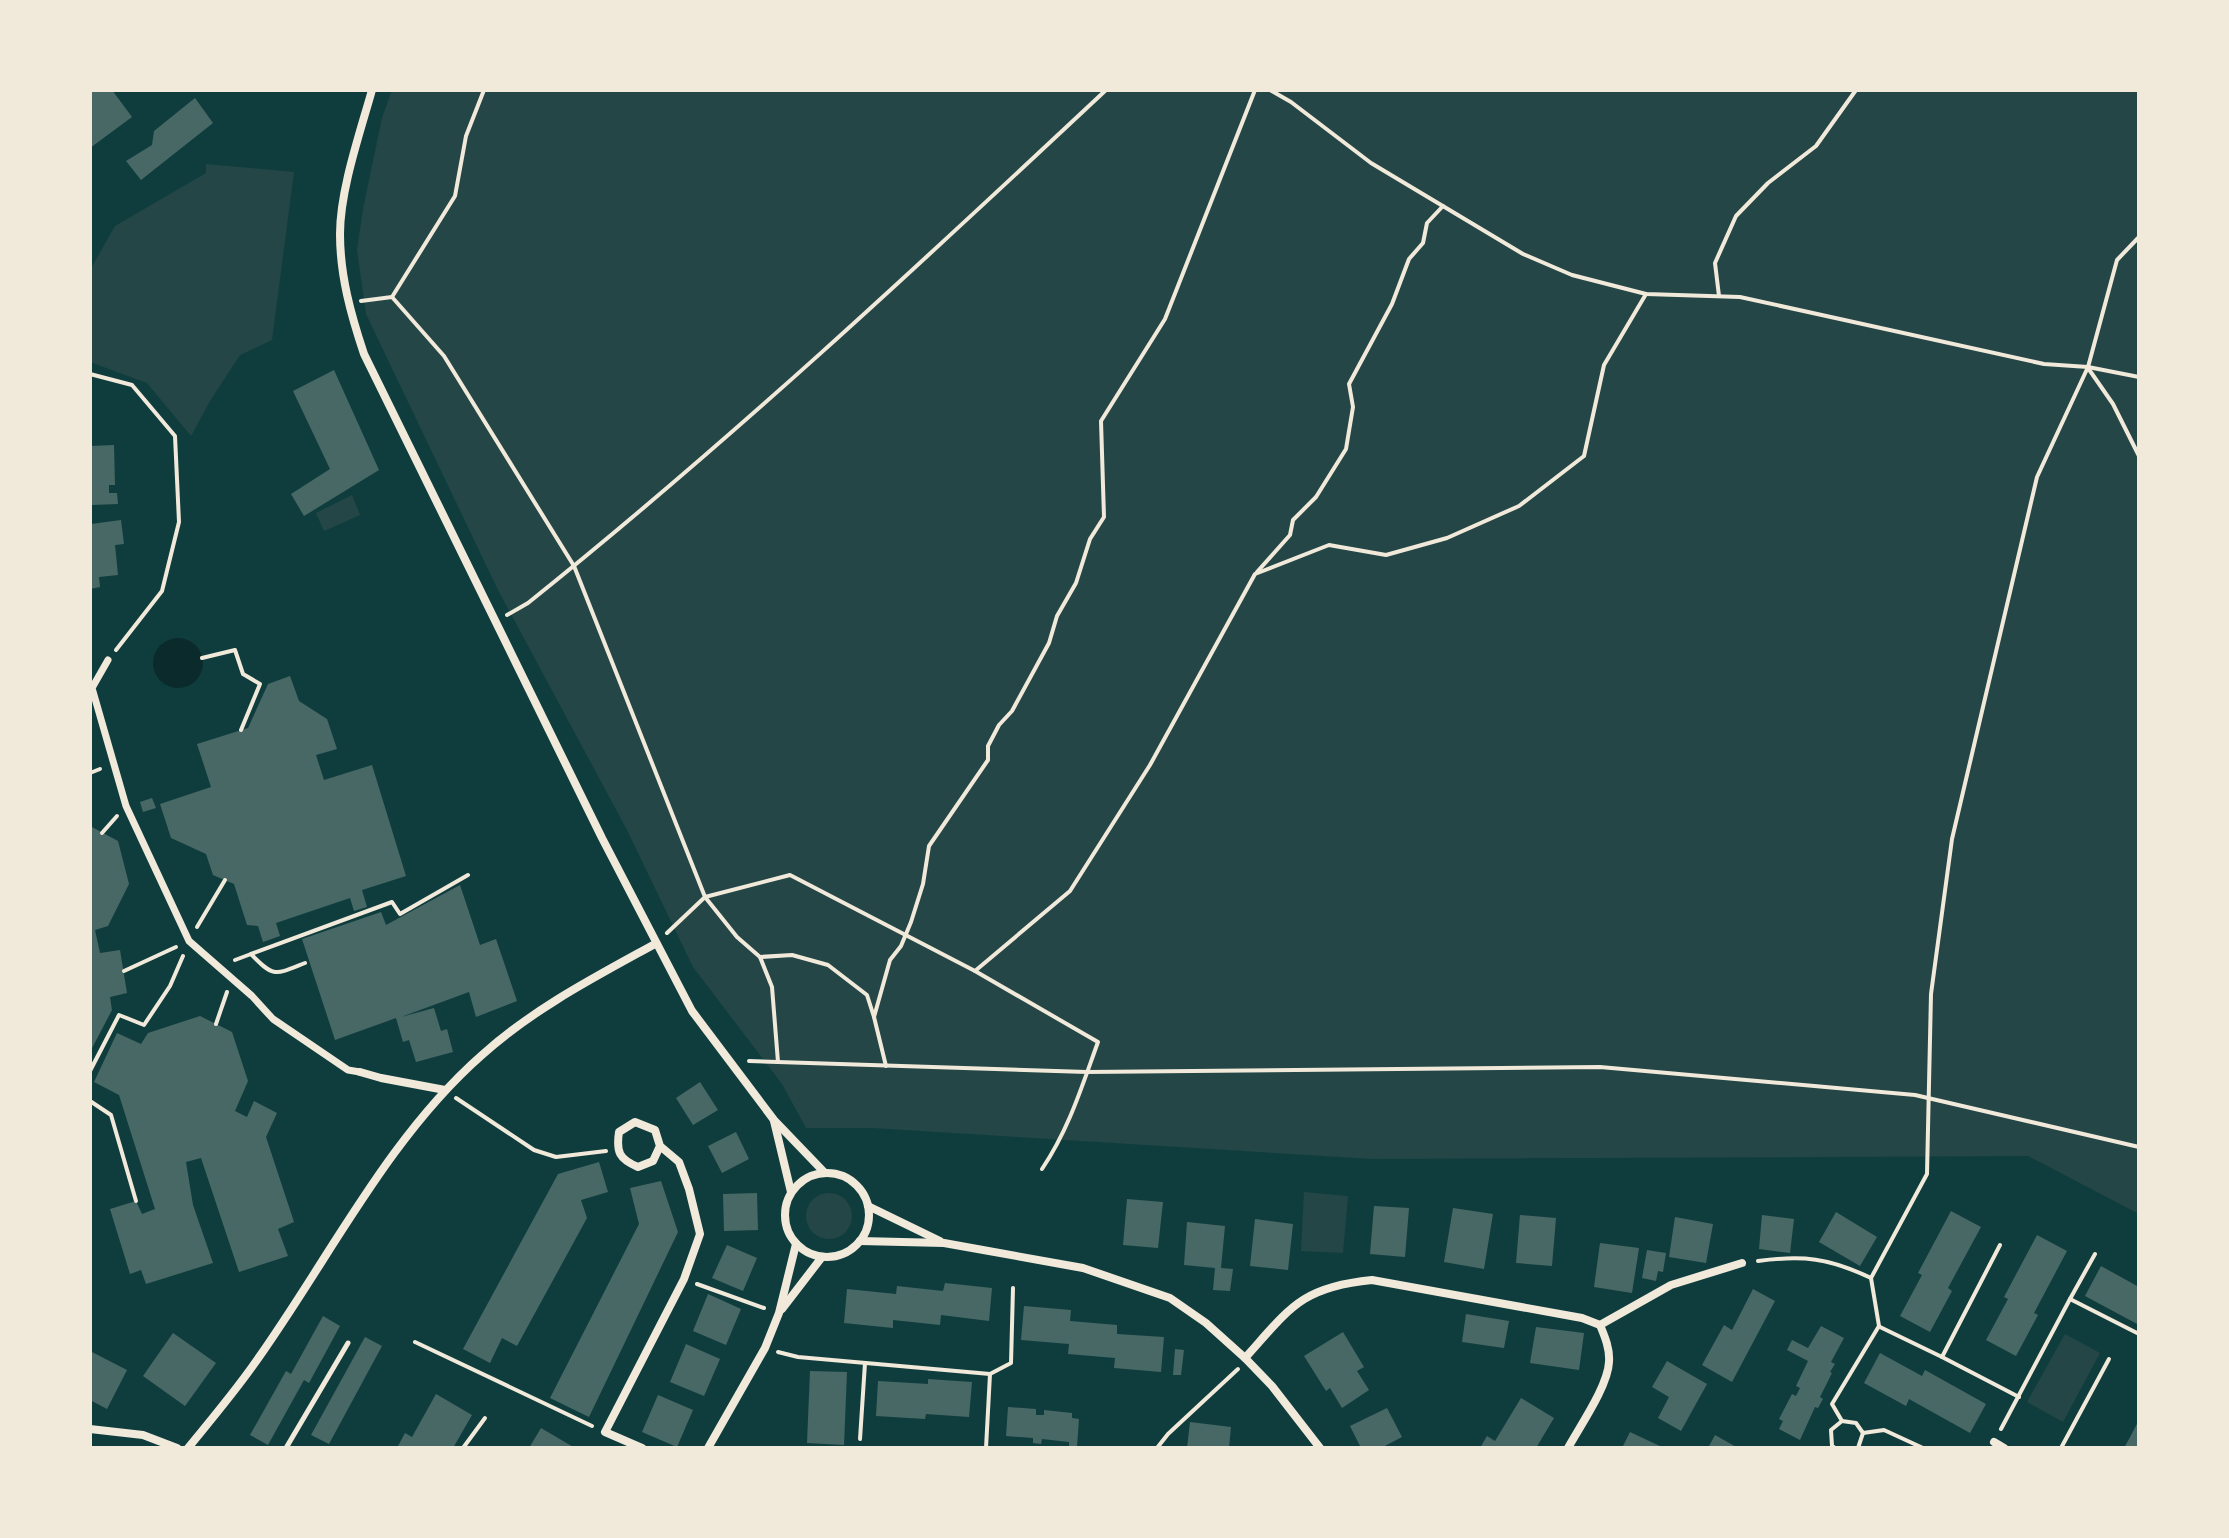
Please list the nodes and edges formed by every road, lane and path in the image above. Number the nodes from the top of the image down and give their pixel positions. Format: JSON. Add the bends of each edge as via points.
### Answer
{"nodes":[{"id":1,"x":372,"y":90,"type":"edge"},
{"id":2,"x":484,"y":90,"type":"edge"},
{"id":3,"x":1106,"y":90,"type":"edge"},
{"id":4,"x":1255,"y":90,"type":"edge"},
{"id":5,"x":1270,"y":90,"type":"edge"},
{"id":6,"x":1856,"y":90,"type":"edge"},
{"id":7,"x":1444,"y":206,"type":"junction"},
{"id":8,"x":2139,"y":237,"type":"edge"},
{"id":9,"x":1646,"y":294,"type":"junction"},
{"id":10,"x":1719,"y":296,"type":"junction"},
{"id":11,"x":392,"y":297,"type":"junction"},
{"id":12,"x":347,"y":302,"type":"junction"},
{"id":13,"x":2088,"y":367,"type":"junction"},
{"id":14,"x":90,"y":374,"type":"edge"},
{"id":15,"x":2139,"y":377,"type":"edge"},
{"id":16,"x":2139,"y":456,"type":"edge"},
{"id":17,"x":574,"y":566,"type":"junction"},
{"id":18,"x":1255,"y":574,"type":"junction"},
{"id":19,"x":494,"y":621,"type":"junction"},
{"id":20,"x":202,"y":658,"type":"dead end"},
{"id":21,"x":108,"y":660,"type":"joint"},
{"id":22,"x":241,"y":730,"type":"dead end"},
{"id":23,"x":468,"y":875,"type":"dead end"},
{"id":24,"x":225,"y":880,"type":"dead end"},
{"id":25,"x":705,"y":897,"type":"junction"},
{"id":26,"x":905,"y":935,"type":"junction"},
{"id":27,"x":189,"y":941,"type":"junction"},
{"id":28,"x":655,"y":944,"type":"junction"},
{"id":29,"x":251,"y":954,"type":"junction"},
{"id":30,"x":760,"y":957,"type":"junction"},
{"id":31,"x":305,"y":963,"type":"dead end"},
{"id":32,"x":218,"y":967,"type":"junction"},
{"id":33,"x":124,"y":971,"type":"dead end"},
{"id":34,"x":975,"y":971,"type":"junction"},
{"id":35,"x":232,"y":981,"type":"junction"},
{"id":36,"x":874,"y":1017,"type":"junction"},
{"id":37,"x":216,"y":1024,"type":"dead end"},
{"id":38,"x":730,"y":1061,"type":"junction"},
{"id":39,"x":778,"y":1062,"type":"junction"},
{"id":40,"x":886,"y":1066,"type":"junction"},
{"id":41,"x":90,"y":1071,"type":"edge"},
{"id":42,"x":360,"y":1072,"type":"joint"},
{"id":43,"x":1087,"y":1072,"type":"junction"},
{"id":44,"x":445,"y":1090,"type":"junction"},
{"id":45,"x":1928,"y":1098,"type":"junction"},
{"id":46,"x":90,"y":1101,"type":"edge"},
{"id":47,"x":774,"y":1120,"type":"junction"},
{"id":48,"x":660,"y":1146,"type":"junction"},
{"id":49,"x":2139,"y":1147,"type":"edge"},
{"id":50,"x":616,"y":1149,"type":"junction"},
{"id":51,"x":1042,"y":1169,"type":"dead end"},
{"id":52,"x":824,"y":1172,"type":"junction"},
{"id":53,"x":791,"y":1192,"type":"junction"},
{"id":54,"x":136,"y":1201,"type":"dead end"},
{"id":55,"x":868,"y":1206,"type":"junction"},
{"id":56,"x":860,"y":1241,"type":"junction"},
{"id":57,"x":944,"y":1243,"type":"junction"},
{"id":58,"x":796,"y":1244,"type":"junction"},
{"id":59,"x":2000,"y":1245,"type":"dead end"},
{"id":60,"x":2095,"y":1254,"type":"dead end"},
{"id":61,"x":822,"y":1257,"type":"junction"},
{"id":62,"x":1742,"y":1263,"type":"joint"},
{"id":63,"x":1871,"y":1278,"type":"junction"},
{"id":64,"x":684,"y":1279,"type":"junction"},
{"id":65,"x":1013,"y":1288,"type":"dead end"},
{"id":66,"x":2070,"y":1299,"type":"junction"},
{"id":67,"x":779,"y":1313,"type":"junction"},
{"id":68,"x":1600,"y":1325,"type":"junction"},
{"id":69,"x":1879,"y":1326,"type":"junction"},
{"id":70,"x":2139,"y":1334,"type":"edge"},
{"id":71,"x":415,"y":1342,"type":"dead end"},
{"id":72,"x":348,"y":1343,"type":"dead end"},
{"id":73,"x":798,"y":1357,"type":"dead end"},
{"id":74,"x":1942,"y":1357,"type":"junction"},
{"id":75,"x":1246,"y":1359,"type":"junction"},
{"id":76,"x":2109,"y":1359,"type":"dead end"},
{"id":77,"x":865,"y":1363,"type":"junction"},
{"id":78,"x":990,"y":1374,"type":"junction"},
{"id":79,"x":2019,"y":1397,"type":"junction"},
{"id":80,"x":485,"y":1418,"type":"dead end"},
{"id":81,"x":1842,"y":1421,"type":"junction"},
{"id":82,"x":90,"y":1429,"type":"edge"},
{"id":83,"x":605,"y":1432,"type":"junction"},
{"id":84,"x":1863,"y":1433,"type":"junction"},
{"id":85,"x":860,"y":1439,"type":"dead end"},
{"id":86,"x":1994,"y":1442,"type":"joint"},
{"id":87,"x":177,"y":1448,"type":"edge"},
{"id":88,"x":188,"y":1448,"type":"edge"},
{"id":89,"x":286,"y":1448,"type":"edge"},
{"id":90,"x":463,"y":1448,"type":"edge"},
{"id":91,"x":642,"y":1448,"type":"edge"},
{"id":92,"x":708,"y":1448,"type":"edge"},
{"id":93,"x":986,"y":1448,"type":"edge"},
{"id":94,"x":1157,"y":1448,"type":"edge"},
{"id":95,"x":1320,"y":1448,"type":"edge"},
{"id":96,"x":1568,"y":1448,"type":"edge"},
{"id":97,"x":1835,"y":1448,"type":"edge"},
{"id":98,"x":1858,"y":1448,"type":"edge"},
{"id":99,"x":1923,"y":1448,"type":"edge"},
{"id":100,"x":2004,"y":1448,"type":"edge"},
{"id":101,"x":2061,"y":1448,"type":"edge"}],
"edges":[{"from":1,"to":12,"type":"street","via":[[348,177],[340,233]]},
{"from":2,"to":11,"type":"path","via":[[466,136],[455,196]]},
{"from":3,"to":17,"type":"path","via":[[905,278]]},
{"from":4,"to":26,"type":"path","via":[[1165,319],[1101,421],[1104,517],[1090,539],[1049,643],[988,746],[988,760],[929,846],[923,884]]},
{"from":5,"to":7,"type":"path","via":[[1371,163]]},
{"from":6,"to":10,"type":"path","via":[[1816,146],[1736,216],[1715,263]]},
{"from":7,"to":9,"type":"path","via":[[1535,259],[1572,275]]},
{"from":7,"to":18,"type":"path","via":[[1427,223],[1423,243],[1409,259],[1392,304],[1349,384],[1353,407],[1346,449],[1316,497],[1293,520],[1290,535]]},
{"from":8,"to":13,"type":"path","via":[[2117,260]]},
{"from":9,"to":10,"type":"path"},
{"from":9,"to":18,"type":"path","via":[[1604,365],[1584,456],[1519,506],[1447,538],[1386,555],[1329,545]]},
{"from":10,"to":13,"type":"path","via":[[2044,364]]},
{"from":11,"to":12,"type":"path"},
{"from":11,"to":17,"type":"path","via":[[444,356]]},
{"from":12,"to":19,"type":"street","via":[[364,354]]},
{"from":13,"to":15,"type":"path"},
{"from":13,"to":16,"type":"path"},
{"from":13,"to":45,"type":"path","via":[[2037,477],[1952,839],[1931,994]]},
{"from":14,"to":21,"type":"path","via":[[132,385],[175,436],[179,522],[162,591]]},
{"from":17,"to":19,"type":"path","via":[[528,603]]},
{"from":17,"to":25,"type":"path"},
{"from":18,"to":34,"type":"path","via":[[1150,765],[1070,891]]},
{"from":19,"to":28,"type":"street"},
{"from":20,"to":22,"type":"path","via":[[235,650],[243,674],[260,684]]},
{"from":21,"to":27,"type":"street","via":[[92,688],[126,806]]},
{"from":23,"to":29,"type":"path","via":[[400,914],[392,902]]},
{"from":24,"to":27,"type":"path"},
{"from":25,"to":26,"type":"path","via":[[790,875]]},
{"from":25,"to":28,"type":"path"},
{"from":25,"to":30,"type":"path"},
{"from":26,"to":34,"type":"path"},
{"from":26,"to":36,"type":"path","via":[[890,960]]},
{"from":27,"to":32,"type":"street"},
{"from":27,"to":33,"type":"path"},
{"from":27,"to":41,"type":"path","via":[[170,986],[144,1025],[119,1015]]},
{"from":28,"to":38,"type":"street","via":[[692,1011]]},
{"from":28,"to":44,"type":"street","via":[[562,996],[483,1054]]},
{"from":29,"to":31,"type":"path","via":[[268,972],[278,974]]},
{"from":29,"to":32,"type":"path"},
{"from":30,"to":36,"type":"path","via":[[792,955],[828,965],[867,995]]},
{"from":30,"to":39,"type":"path","via":[[772,987]]},
{"from":32,"to":35,"type":"street"},
{"from":34,"to":43,"type":"path","via":[[1098,1042]]},
{"from":35,"to":37,"type":"path"},
{"from":35,"to":42,"type":"street","via":[[273,1019],[348,1070]]},
{"from":36,"to":40,"type":"path"},
{"from":38,"to":39,"type":"path"},
{"from":38,"to":47,"type":"street"},
{"from":39,"to":40,"type":"path"},
{"from":40,"to":43,"type":"path"},
{"from":42,"to":44,"type":"street"},
{"from":43,"to":45,"type":"path","via":[[1600,1067]]},
{"from":43,"to":51,"type":"path","via":[[1059,1144]]},
{"from":44,"to":50,"type":"path","via":[[534,1150],[556,1157]]},
{"from":44,"to":88,"type":"street","via":[[364,1197],[252,1367]]},
{"from":45,"to":49,"type":"path"},
{"from":45,"to":63,"type":"path","via":[[1927,1174]]},
{"from":46,"to":54,"type":"path","via":[[111,1115]]},
{"from":47,"to":52,"type":"street"},
{"from":47,"to":53,"type":"street"},
{"from":48,"to":50,"type":"street","via":[[653,1161],[638,1167],[622,1160]]},
{"from":48,"to":50,"type":"street","via":[[655,1130],[635,1122],[619,1132]]},
{"from":48,"to":64,"type":"street","via":[[679,1162],[700,1234]]},
{"from":52,"to":53,"type":"street"},
{"from":52,"to":55,"type":"street","via":[[850,1179]]},
{"from":53,"to":58,"type":"street","via":[[785,1218]]},
{"from":55,"to":56,"type":"street"},
{"from":55,"to":57,"type":"street"},
{"from":56,"to":57,"type":"street"},
{"from":56,"to":61,"type":"street","via":[[850,1251]]},
{"from":57,"to":75,"type":"street","via":[[1083,1268],[1170,1298]]},
{"from":58,"to":61,"type":"street"},
{"from":58,"to":67,"type":"street"},
{"from":59,"to":74,"type":"path"},
{"from":60,"to":66,"type":"path"},
{"from":61,"to":67,"type":"street"},
{"from":62,"to":63,"type":"path","via":[[1809,1257],[1840,1263]]},
{"from":62,"to":68,"type":"street","via":[[1671,1285]]},
{"from":63,"to":69,"type":"path"},
{"from":64,"to":67,"type":"path"},
{"from":64,"to":83,"type":"street"},
{"from":65,"to":78,"type":"path","via":[[1011,1363]]},
{"from":66,"to":70,"type":"path"},
{"from":66,"to":79,"type":"path"},
{"from":67,"to":92,"type":"street"},
{"from":68,"to":75,"type":"street","via":[[1372,1280],[1344,1282],[1316,1291],[1291,1308]]},
{"from":68,"to":96,"type":"street","via":[[1610,1364]]},
{"from":69,"to":74,"type":"path"},
{"from":69,"to":81,"type":"path","via":[[1832,1404]]},
{"from":71,"to":83,"type":"path"},
{"from":72,"to":89,"type":"lane"},
{"from":73,"to":77,"type":"path"},
{"from":74,"to":79,"type":"path"},
{"from":75,"to":94,"type":"path"},
{"from":75,"to":95,"type":"street"},
{"from":76,"to":101,"type":"path"},
{"from":77,"to":78,"type":"path"},
{"from":77,"to":85,"type":"path"},
{"from":78,"to":93,"type":"path"},
{"from":79,"to":86,"type":"path"},
{"from":80,"to":90,"type":"path"},
{"from":81,"to":84,"type":"path","via":[[1856,1423]]},
{"from":81,"to":97,"type":"path","via":[[1831,1430]]},
{"from":82,"to":87,"type":"street","via":[[143,1435]]},
{"from":83,"to":91,"type":"street"},
{"from":84,"to":98,"type":"path"},
{"from":84,"to":99,"type":"path","via":[[1884,1430]]},
{"from":86,"to":100,"type":"street"}]}
